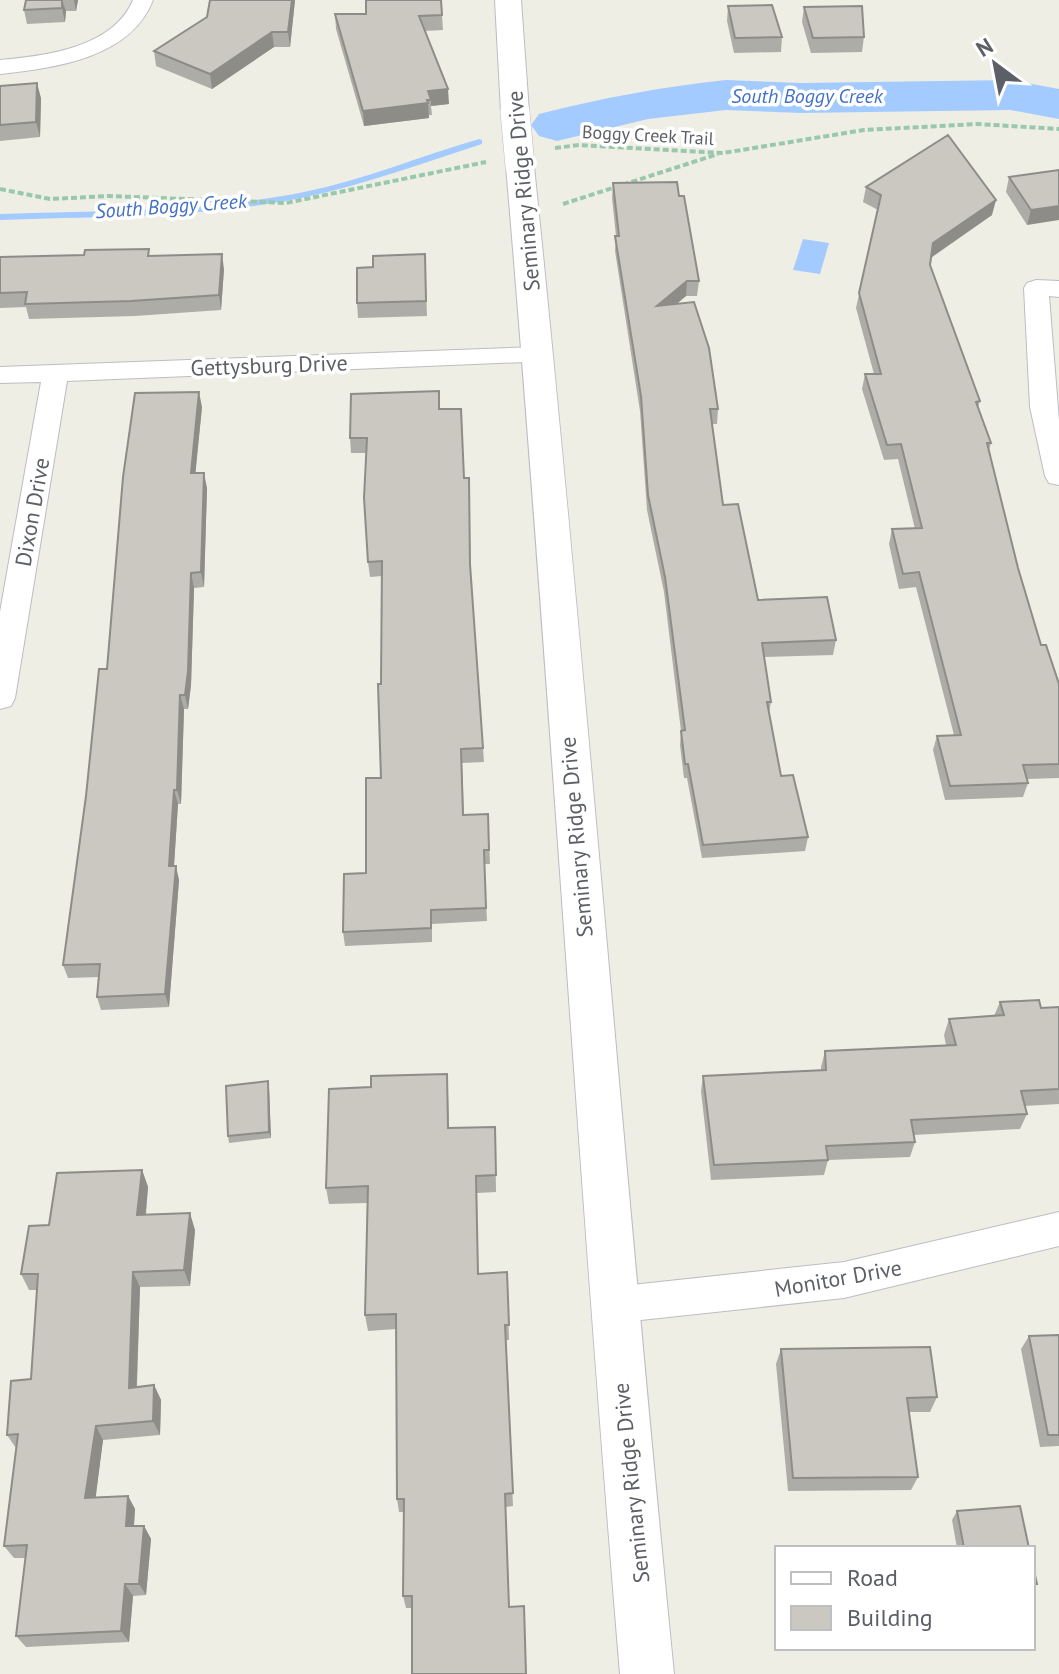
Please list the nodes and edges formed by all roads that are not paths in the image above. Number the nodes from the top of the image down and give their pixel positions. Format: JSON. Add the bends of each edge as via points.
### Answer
{"nodes":[{"id":1,"x":143,"y":0,"type":"edge"},
{"id":2,"x":508,"y":0,"type":"edge"},
{"id":3,"x":0,"y":67,"type":"edge"},
{"id":4,"x":1059,"y":289,"type":"edge"},
{"id":5,"x":538,"y":355,"type":"junction"},
{"id":6,"x":55,"y":373,"type":"junction"},
{"id":7,"x":0,"y":375,"type":"edge"},
{"id":8,"x":1059,"y":476,"type":"edge"},
{"id":9,"x":0,"y":698,"type":"edge"},
{"id":10,"x":1059,"y":1229,"type":"edge"},
{"id":11,"x":613,"y":1305,"type":"junction"},
{"id":12,"x":647,"y":1674,"type":"edge"}],
"edges":[{"from":1,"to":3,"type":"street","via":[[124,28],[99,45]]},
{"from":2,"to":5,"type":"street","name":"Seminary Ridge Drive","bridge":true},
{"from":4,"to":8,"type":"street","via":[[1036,288],[1046,437]]},
{"from":5,"to":6,"type":"street","name":"Gettysburg Drive"},
{"from":5,"to":11,"type":"street","name":"Seminary Ridge Drive"},
{"from":6,"to":7,"type":"street","name":"Gettysburg Drive"},
{"from":6,"to":9,"type":"street","name":"Dixon Drive"},
{"from":10,"to":11,"type":"street","name":"Monitor Drive","via":[[844,1280]]},
{"from":11,"to":12,"type":"street","name":"Seminary Ridge Drive"}]}
